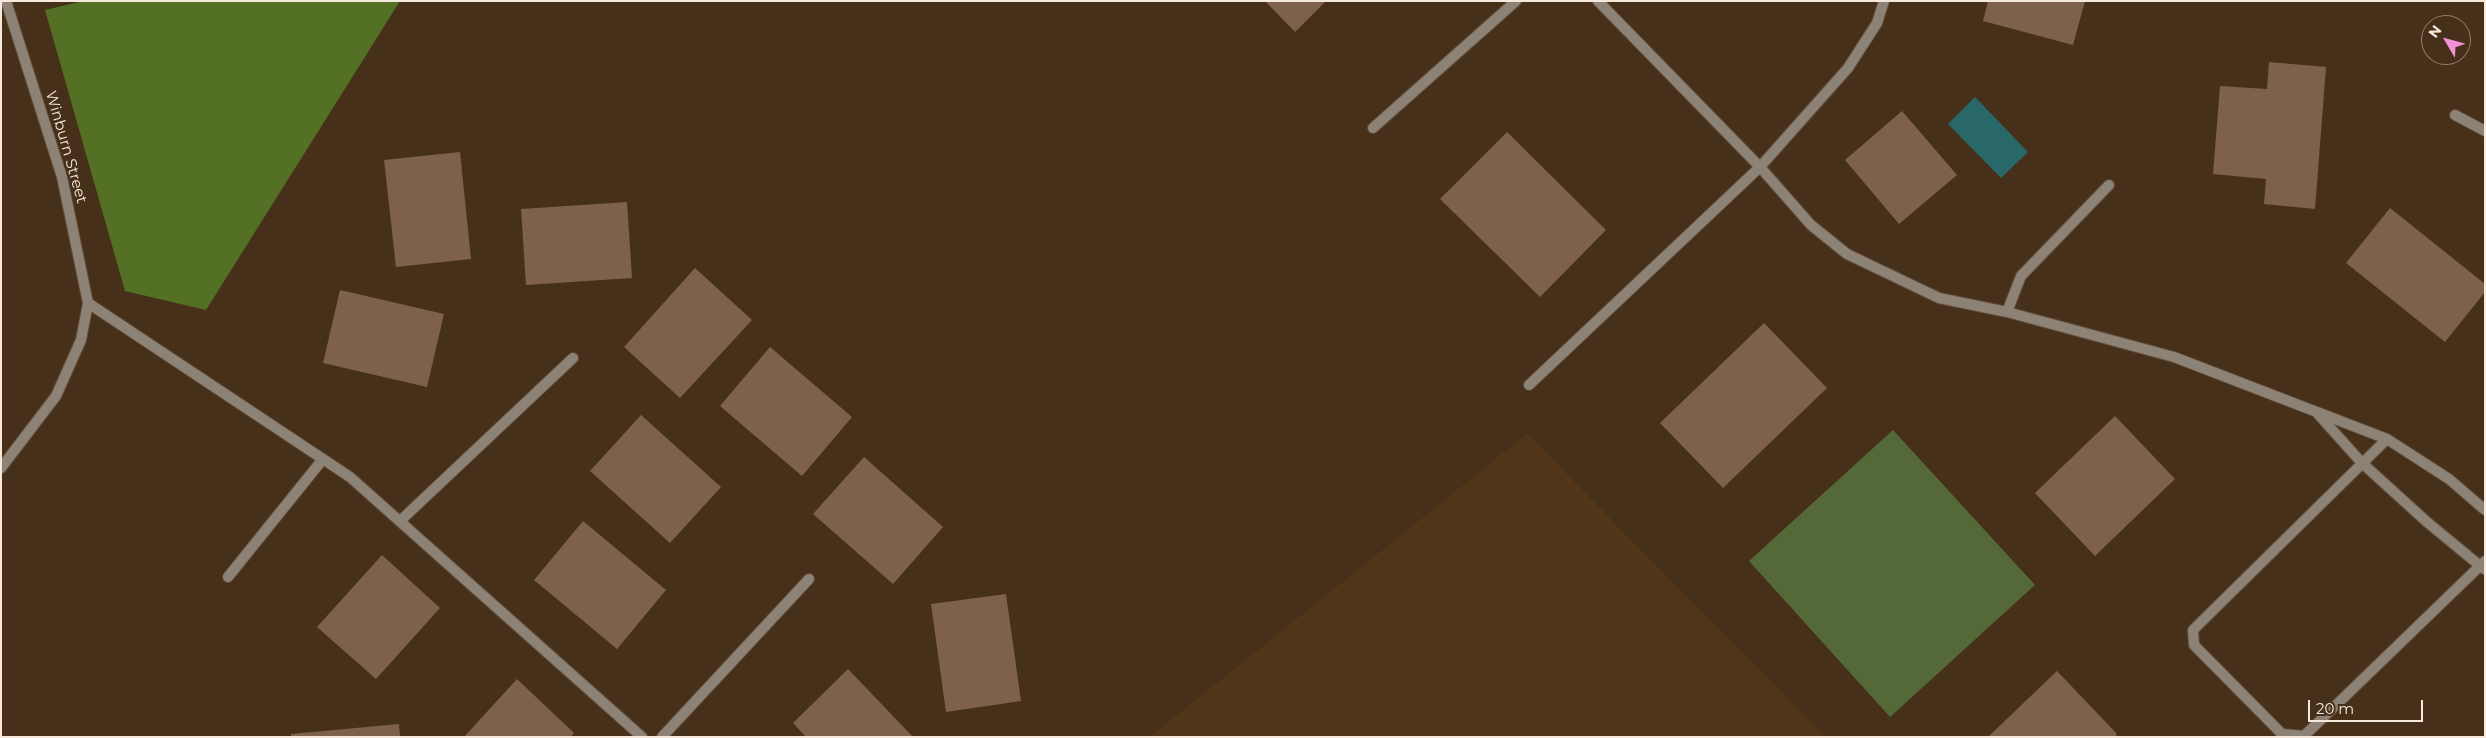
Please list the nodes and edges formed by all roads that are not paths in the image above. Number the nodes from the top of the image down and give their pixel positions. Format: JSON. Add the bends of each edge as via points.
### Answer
{"nodes":[{"id":1,"x":6,"y":1,"type":"edge"},
{"id":2,"x":1516,"y":1,"type":"edge"},
{"id":3,"x":1598,"y":1,"type":"edge"},
{"id":4,"x":1884,"y":1,"type":"edge"},
{"id":5,"x":2455,"y":115,"type":"dead end"},
{"id":6,"x":1373,"y":128,"type":"dead end"},
{"id":7,"x":2485,"y":132,"type":"edge"},
{"id":8,"x":1760,"y":167,"type":"junction"},
{"id":9,"x":2109,"y":185,"type":"dead end"},
{"id":10,"x":88,"y":303,"type":"junction"},
{"id":11,"x":2007,"y":312,"type":"junction"},
{"id":12,"x":573,"y":358,"type":"dead end"},
{"id":13,"x":1529,"y":385,"type":"dead end"},
{"id":14,"x":2315,"y":411,"type":"junction"},
{"id":15,"x":2387,"y":439,"type":"junction"},
{"id":16,"x":323,"y":459,"type":"junction"},
{"id":17,"x":2362,"y":463,"type":"junction"},
{"id":18,"x":1,"y":468,"type":"edge"},
{"id":19,"x":2485,"y":510,"type":"edge"},
{"id":20,"x":400,"y":521,"type":"junction"},
{"id":21,"x":2483,"y":565,"type":"edge"},
{"id":22,"x":228,"y":577,"type":"dead end"},
{"id":23,"x":809,"y":580,"type":"dead end"},
{"id":24,"x":642,"y":737,"type":"edge"},
{"id":25,"x":662,"y":737,"type":"edge"}],
"edges":[{"from":1,"to":10,"type":"street","name":"Winburn Street","via":[[62,177]]},
{"from":2,"to":6,"type":"street"},
{"from":3,"to":8,"type":"street"},
{"from":4,"to":8,"type":"street","via":[[1876,23],[1848,68]]},
{"from":5,"to":7,"type":"street"},
{"from":8,"to":11,"type":"street","via":[[1811,225],[1847,254],[1939,298]]},
{"from":8,"to":13,"type":"street"},
{"from":9,"to":11,"type":"street","via":[[2021,276]]},
{"from":10,"to":16,"type":"street"},
{"from":10,"to":18,"type":"street","via":[[81,340],[56,396]]},
{"from":11,"to":14,"type":"street","via":[[2174,357]]},
{"from":12,"to":20,"type":"street"},
{"from":14,"to":15,"type":"street"},
{"from":14,"to":17,"type":"street"},
{"from":15,"to":17,"type":"street"},
{"from":15,"to":19,"type":"street","via":[[2449,479]]},
{"from":16,"to":20,"type":"street","via":[[350,477]]},
{"from":16,"to":22,"type":"street"},
{"from":17,"to":21,"type":"street","via":[[2426,522]]},
{"from":17,"to":21,"type":"street","via":[[2193,630],[2194,645],[2282,734],[2304,736]]},
{"from":20,"to":24,"type":"street"},
{"from":23,"to":25,"type":"street"}]}
